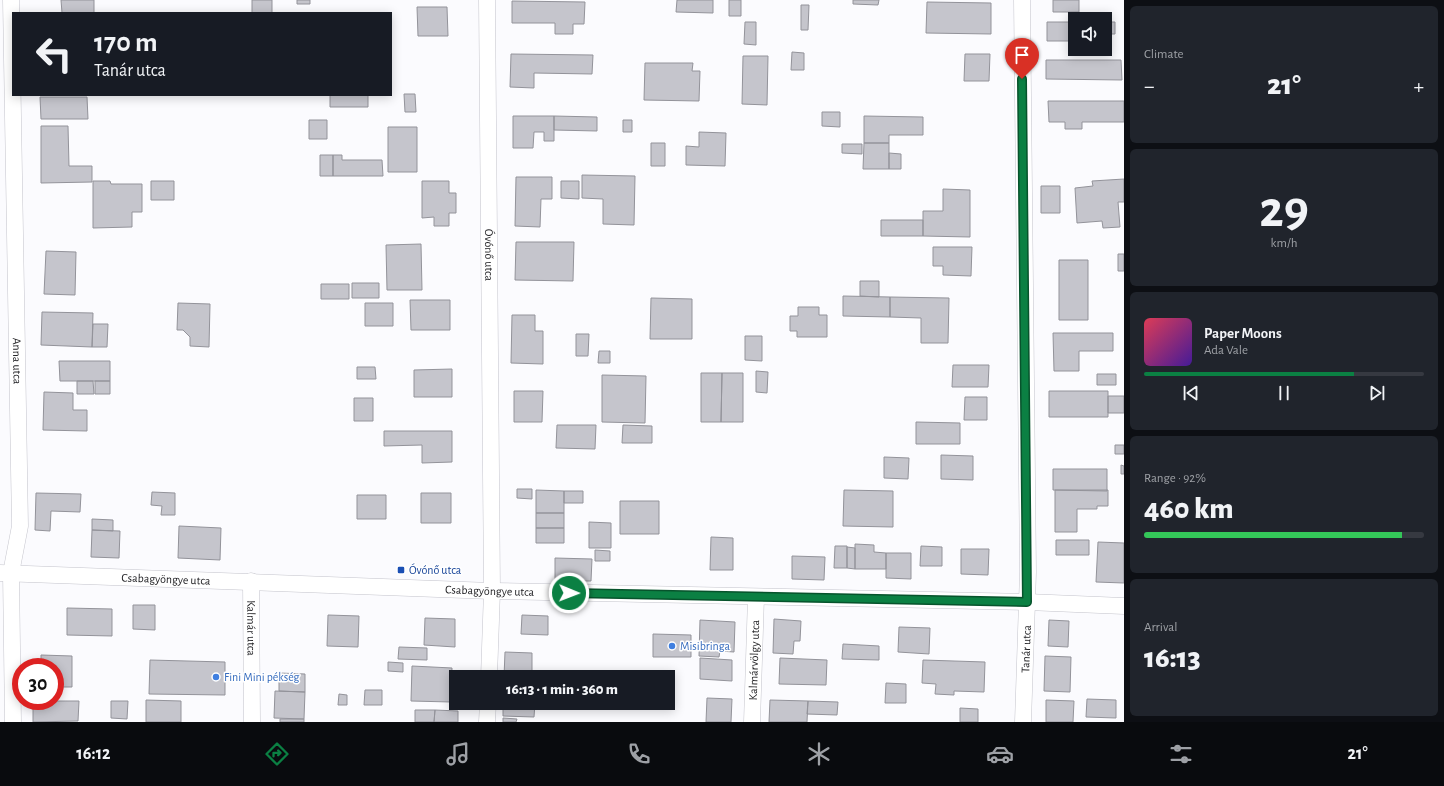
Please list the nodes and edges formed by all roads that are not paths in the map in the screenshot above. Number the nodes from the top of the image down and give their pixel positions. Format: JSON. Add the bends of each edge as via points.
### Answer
{"nodes":[{"id":1,"x":11,"y":0,"type":"edge"},
{"id":2,"x":487,"y":0,"type":"edge"},
{"id":3,"x":1022,"y":0,"type":"edge"},
{"id":4,"x":12,"y":58,"type":"edge"},
{"id":5,"x":13,"y":96,"type":"edge"},
{"id":6,"x":6,"y":573,"type":"edge"},
{"id":7,"x":251,"y":581,"type":"junction"},
{"id":8,"x":492,"y":591,"type":"junction"},
{"id":9,"x":756,"y":597,"type":"junction"},
{"id":10,"x":1027,"y":602,"type":"junction"},
{"id":11,"x":1124,"y":606,"type":"edge"},
{"id":12,"x":489,"y":670,"type":"edge"},
{"id":13,"x":488,"y":710,"type":"edge"},
{"id":14,"x":13,"y":722,"type":"edge"},
{"id":15,"x":252,"y":722,"type":"edge"},
{"id":16,"x":487,"y":722,"type":"edge"},
{"id":17,"x":752,"y":722,"type":"edge"},
{"id":18,"x":1023,"y":722,"type":"edge"}],
"edges":[{"from":1,"to":4,"type":"street","name":"Anna utca"},
{"from":2,"to":8,"type":"street","name":"Óvónő utca"},
{"from":3,"to":10,"type":"street","name":"Tanár utca"},
{"from":5,"to":6,"type":"street","name":"Anna utca","via":[[20,526]]},
{"from":6,"to":7,"type":"street","name":"Csabagyöngye utca"},
{"from":6,"to":14,"type":"street","name":"Anna utca"},
{"from":7,"to":8,"type":"street","name":"Csabagyöngye utca"},
{"from":7,"to":15,"type":"street","name":"Kalmár utca"},
{"from":8,"to":9,"type":"street","name":"Csabagyöngye utca"},
{"from":8,"to":12,"type":"street","name":"Óvónő utca"},
{"from":9,"to":10,"type":"street","name":"Csabagyöngye utca"},
{"from":9,"to":17,"type":"street","name":"Kalmárvölgy utca"},
{"from":10,"to":11,"type":"street","name":"Csabagyöngye utca"},
{"from":10,"to":18,"type":"street","name":"Tanár utca"},
{"from":13,"to":16,"type":"street"}]}
